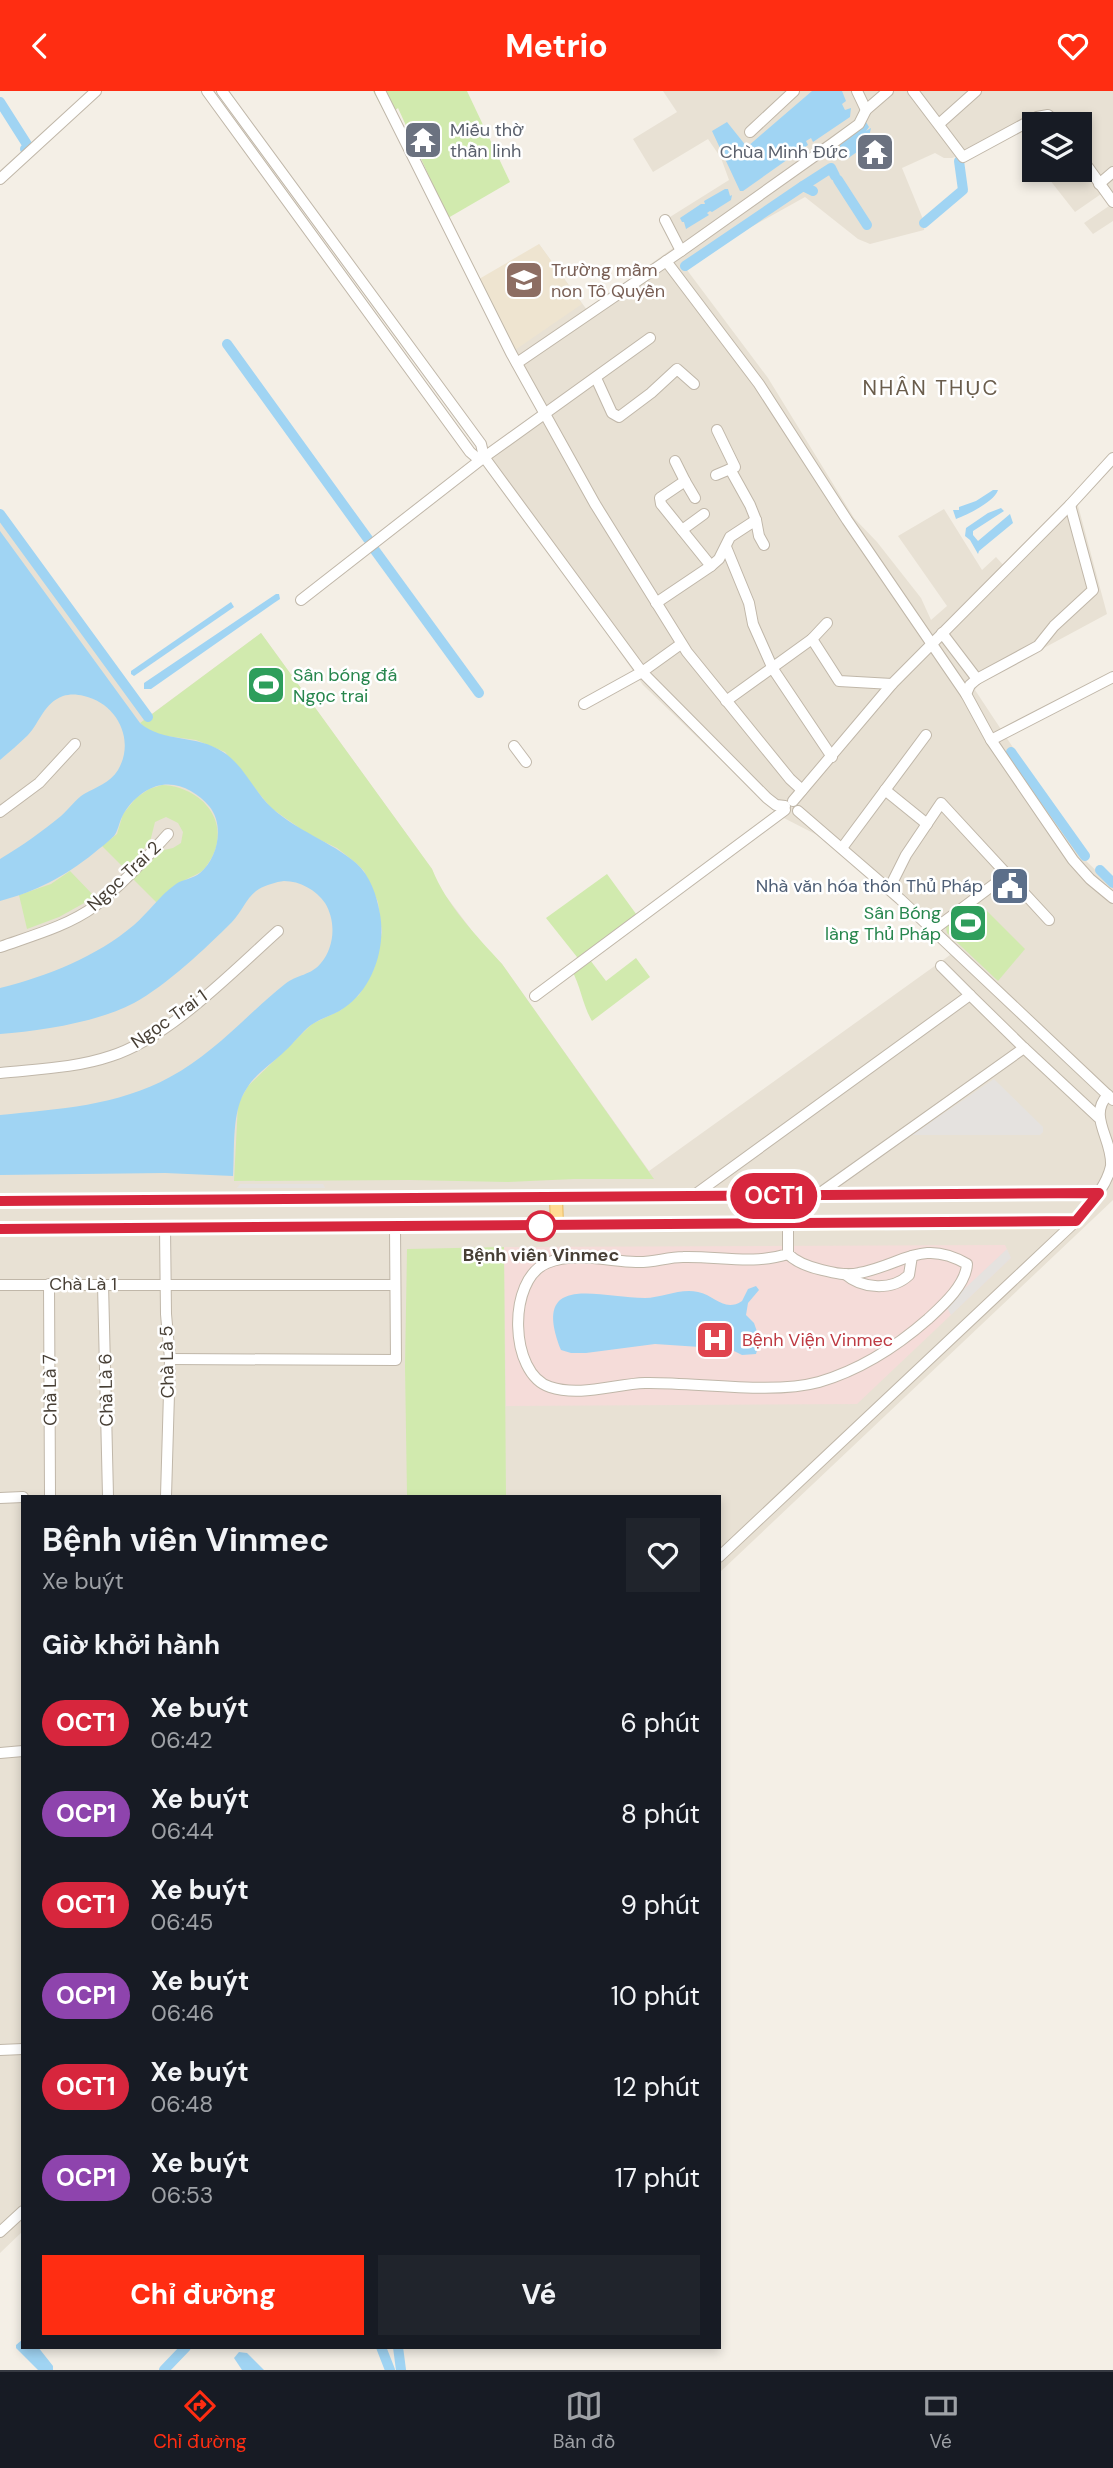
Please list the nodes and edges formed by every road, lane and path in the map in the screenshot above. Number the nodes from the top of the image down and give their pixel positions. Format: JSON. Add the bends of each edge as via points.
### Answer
{"nodes":[{"id":1,"x":96,"y":91,"type":"edge"},
{"id":2,"x":206,"y":91,"type":"edge"},
{"id":3,"x":222,"y":91,"type":"edge"},
{"id":4,"x":380,"y":91,"type":"edge"},
{"id":5,"x":794,"y":91,"type":"edge"},
{"id":6,"x":857,"y":91,"type":"edge"},
{"id":7,"x":888,"y":91,"type":"edge"},
{"id":8,"x":913,"y":91,"type":"edge"},
{"id":9,"x":976,"y":91,"type":"edge"},
{"id":10,"x":866,"y":110,"type":"junction"},
{"id":11,"x":939,"y":124,"type":"junction"},
{"id":12,"x":1022,"y":125,"type":"edge"},
{"id":13,"x":750,"y":132,"type":"dead end"},
{"id":14,"x":1113,"y":172,"type":"edge"},
{"id":15,"x":1092,"y":174,"type":"edge"},
{"id":16,"x":0,"y":179,"type":"edge"},
{"id":17,"x":1099,"y":184,"type":"junction"},
{"id":18,"x":1113,"y":202,"type":"edge"},
{"id":19,"x":665,"y":220,"type":"dead end"},
{"id":20,"x":681,"y":251,"type":"junction"},
{"id":21,"x":666,"y":261,"type":"junction"},
{"id":22,"x":650,"y":338,"type":"dead end"},
{"id":23,"x":517,"y":363,"type":"junction"},
{"id":24,"x":596,"y":378,"type":"junction"},
{"id":25,"x":694,"y":384,"type":"dead end"},
{"id":26,"x":545,"y":412,"type":"junction"},
{"id":27,"x":718,"y":430,"type":"dead end"},
{"id":28,"x":484,"y":457,"type":"junction"},
{"id":29,"x":1113,"y":458,"type":"edge"},
{"id":30,"x":675,"y":461,"type":"dead end"},
{"id":31,"x":730,"y":469,"type":"junction"},
{"id":32,"x":716,"y":475,"type":"dead end"},
{"id":33,"x":685,"y":481,"type":"junction"},
{"id":34,"x":695,"y":498,"type":"dead end"},
{"id":35,"x":1070,"y":505,"type":"junction"},
{"id":36,"x":704,"y":514,"type":"dead end"},
{"id":37,"x":756,"y":520,"type":"junction"},
{"id":38,"x":682,"y":530,"type":"junction"},
{"id":39,"x":764,"y":545,"type":"dead end"},
{"id":40,"x":726,"y":547,"type":"junction"},
{"id":41,"x":711,"y":566,"type":"junction"},
{"id":42,"x":301,"y":600,"type":"dead end"},
{"id":43,"x":664,"y":601,"type":"junction"},
{"id":44,"x":827,"y":623,"type":"dead end"},
{"id":45,"x":942,"y":633,"type":"junction"},
{"id":46,"x":812,"y":639,"type":"junction"},
{"id":47,"x":681,"y":644,"type":"junction"},
{"id":48,"x":932,"y":644,"type":"junction"},
{"id":49,"x":773,"y":669,"type":"junction"},
{"id":50,"x":642,"y":672,"type":"junction"},
{"id":51,"x":1113,"y":677,"type":"edge"},
{"id":52,"x":977,"y":679,"type":"junction"},
{"id":53,"x":892,"y":684,"type":"junction"},
{"id":54,"x":966,"y":694,"type":"junction"},
{"id":55,"x":726,"y":701,"type":"junction"},
{"id":56,"x":584,"y":704,"type":"dead end"},
{"id":57,"x":926,"y":735,"type":"dead end"},
{"id":58,"x":991,"y":740,"type":"junction"},
{"id":59,"x":75,"y":744,"type":"dead end"},
{"id":60,"x":514,"y":746,"type":"dead end"},
{"id":61,"x":832,"y":757,"type":"junction"},
{"id":62,"x":526,"y":762,"type":"dead end"},
{"id":63,"x":802,"y":790,"type":"junction"},
{"id":64,"x":885,"y":790,"type":"junction"},
{"id":65,"x":790,"y":807,"type":"junction"},
{"id":66,"x":0,"y":812,"type":"edge"},
{"id":67,"x":927,"y":824,"type":"junction"},
{"id":68,"x":169,"y":834,"type":"dead end"},
{"id":69,"x":842,"y":848,"type":"junction"},
{"id":70,"x":1008,"y":874,"type":"junction"},
{"id":71,"x":889,"y":889,"type":"junction"},
{"id":72,"x":1113,"y":898,"type":"edge"},
{"id":73,"x":1049,"y":920,"type":"dead end"},
{"id":74,"x":933,"y":930,"type":"junction"},
{"id":75,"x":278,"y":931,"type":"dead end"},
{"id":76,"x":0,"y":947,"type":"edge"},
{"id":77,"x":941,"y":966,"type":"dead end"},
{"id":78,"x":970,"y":995,"type":"junction"},
{"id":79,"x":535,"y":996,"type":"dead end"},
{"id":80,"x":1024,"y":1048,"type":"junction"},
{"id":81,"x":0,"y":1073,"type":"edge"},
{"id":82,"x":1111,"y":1097,"type":"edge"},
{"id":83,"x":1098,"y":1117,"type":"junction"},
{"id":84,"x":1110,"y":1128,"type":"edge"},
{"id":85,"x":1112,"y":1163,"type":"edge"},
{"id":86,"x":1099,"y":1193,"type":"junction"},
{"id":87,"x":693,"y":1196,"type":"junction"},
{"id":88,"x":816,"y":1196,"type":"junction"},
{"id":89,"x":556,"y":1197,"type":"junction"},
{"id":90,"x":0,"y":1201,"type":"edge"},
{"id":91,"x":1076,"y":1221,"type":"junction"},
{"id":92,"x":788,"y":1223,"type":"junction"},
{"id":93,"x":557,"y":1226,"type":"junction"},
{"id":94,"x":395,"y":1227,"type":"junction"},
{"id":95,"x":166,"y":1228,"type":"junction"},
{"id":96,"x":0,"y":1229,"type":"edge"},
{"id":97,"x":788,"y":1254,"type":"junction"},
{"id":98,"x":912,"y":1256,"type":"junction"},
{"id":99,"x":845,"y":1274,"type":"junction"},
{"id":100,"x":103,"y":1284,"type":"junction"},
{"id":101,"x":0,"y":1285,"type":"edge"},
{"id":102,"x":49,"y":1285,"type":"junction"},
{"id":103,"x":166,"y":1285,"type":"junction"},
{"id":104,"x":395,"y":1285,"type":"junction"},
{"id":105,"x":170,"y":1359,"type":"junction"},
{"id":106,"x":50,"y":1495,"type":"edge"},
{"id":107,"x":108,"y":1495,"type":"edge"},
{"id":108,"x":166,"y":1495,"type":"edge"},
{"id":109,"x":0,"y":1497,"type":"edge"},
{"id":110,"x":21,"y":1497,"type":"edge"},
{"id":111,"x":721,"y":1555,"type":"edge"},
{"id":112,"x":21,"y":1751,"type":"edge"},
{"id":113,"x":0,"y":1753,"type":"edge"},
{"id":114,"x":21,"y":2049,"type":"edge"},
{"id":115,"x":0,"y":2050,"type":"edge"},
{"id":116,"x":21,"y":2213,"type":"edge"},
{"id":117,"x":0,"y":2232,"type":"edge"}],
"edges":[{"from":1,"to":16,"type":"street"},
{"from":2,"to":28,"type":"street","via":[[470,452]]},
{"from":3,"to":28,"type":"street","via":[[481,444]]},
{"from":4,"to":23,"type":"street"},
{"from":5,"to":13,"type":"street"},
{"from":6,"to":10,"type":"street"},
{"from":7,"to":10,"type":"street"},
{"from":8,"to":11,"type":"street"},
{"from":9,"to":11,"type":"street"},
{"from":10,"to":20,"type":"street","via":[[851,130]]},
{"from":11,"to":12,"type":"street","via":[[963,157]]},
{"from":14,"to":17,"type":"street"},
{"from":15,"to":17,"type":"street"},
{"from":17,"to":18,"type":"street"},
{"from":19,"to":20,"type":"street"},
{"from":20,"to":21,"type":"street"},
{"from":21,"to":23,"type":"street"},
{"from":21,"to":48,"type":"street","via":[[759,384]]},
{"from":22,"to":24,"type":"street"},
{"from":23,"to":26,"type":"street"},
{"from":24,"to":25,"type":"street","via":[[612,413],[619,417],[677,369]]},
{"from":24,"to":26,"type":"street"},
{"from":26,"to":28,"type":"street"},
{"from":26,"to":43,"type":"street","via":[[595,503]]},
{"from":27,"to":31,"type":"street","via":[[735,467]]},
{"from":28,"to":42,"type":"street"},
{"from":28,"to":50,"type":"street"},
{"from":29,"to":35,"type":"street"},
{"from":30,"to":33,"type":"street"},
{"from":31,"to":32,"type":"street"},
{"from":31,"to":37,"type":"street"},
{"from":33,"to":34,"type":"street"},
{"from":33,"to":38,"type":"street","via":[[660,498]]},
{"from":35,"to":45,"type":"street"},
{"from":35,"to":52,"type":"street","via":[[1093,590],[1038,646]]},
{"from":36,"to":38,"type":"street"},
{"from":37,"to":39,"type":"street"},
{"from":37,"to":40,"type":"street","via":[[730,537]]},
{"from":38,"to":41,"type":"street"},
{"from":40,"to":41,"type":"street"},
{"from":40,"to":49,"type":"street"},
{"from":41,"to":43,"type":"street"},
{"from":43,"to":47,"type":"street"},
{"from":44,"to":46,"type":"street"},
{"from":45,"to":48,"type":"street"},
{"from":45,"to":52,"type":"street"},
{"from":46,"to":49,"type":"street"},
{"from":46,"to":53,"type":"street","via":[[839,681]]},
{"from":47,"to":50,"type":"street"},
{"from":47,"to":55,"type":"street"},
{"from":48,"to":53,"type":"street"},
{"from":48,"to":54,"type":"street"},
{"from":49,"to":55,"type":"street"},
{"from":49,"to":61,"type":"street"},
{"from":50,"to":56,"type":"street"},
{"from":50,"to":65,"type":"street","via":[[767,798]]},
{"from":51,"to":58,"type":"street"},
{"from":52,"to":54,"type":"street"},
{"from":53,"to":61,"type":"street"},
{"from":54,"to":58,"type":"street"},
{"from":55,"to":63,"type":"street"},
{"from":57,"to":64,"type":"street"},
{"from":58,"to":72,"type":"street","via":[[1073,860]]},
{"from":59,"to":66,"type":"street","via":[[39,783]]},
{"from":60,"to":62,"type":"street"},
{"from":61,"to":63,"type":"street"},
{"from":63,"to":65,"type":"street"},
{"from":64,"to":67,"type":"street"},
{"from":64,"to":69,"type":"street"},
{"from":65,"to":69,"type":"street"},
{"from":65,"to":79,"type":"street"},
{"from":67,"to":70,"type":"street","via":[[941,803]]},
{"from":67,"to":71,"type":"street"},
{"from":68,"to":76,"type":"street","name":"Ngọc Trai 2","via":[[87,911]]},
{"from":69,"to":71,"type":"street"},
{"from":70,"to":73,"type":"street"},
{"from":70,"to":74,"type":"street"},
{"from":71,"to":74,"type":"street"},
{"from":74,"to":82,"type":"street"},
{"from":75,"to":81,"type":"street","name":"Ngọc Trai 1","via":[[188,1011],[146,1039],[112,1056]]},
{"from":77,"to":78,"type":"street"},
{"from":78,"to":80,"type":"street"},
{"from":78,"to":87,"type":"street"},
{"from":80,"to":83,"type":"street"},
{"from":80,"to":88,"type":"street"},
{"from":82,"to":83,"type":"street","via":[[1101,1104]]},
{"from":83,"to":84,"type":"street"},
{"from":84,"to":85,"type":"street"},
{"from":85,"to":86,"type":"street"},
{"from":86,"to":88,"type":"main road"},
{"from":86,"to":91,"type":"street"},
{"from":87,"to":88,"type":"main road"},
{"from":87,"to":89,"type":"main road"},
{"from":89,"to":90,"type":"main road"},
{"from":89,"to":93,"type":"main road"},
{"from":91,"to":92,"type":"main road"},
{"from":91,"to":111,"type":"street"},
{"from":92,"to":93,"type":"main road"},
{"from":92,"to":97,"type":"street"},
{"from":93,"to":94,"type":"main road"},
{"from":94,"to":95,"type":"main road"},
{"from":94,"to":104,"type":"street"},
{"from":95,"to":96,"type":"main road"},
{"from":95,"to":103,"type":"street","name":"Chà Là 5"},
{"from":97,"to":98,"type":"street","via":[[762,1260],[673,1257],[638,1262],[577,1258],[549,1262],[534,1270],[523,1289],[518,1322],[523,1358],[539,1383],[552,1388],[817,1383],[861,1366],[904,1340],[938,1310],[966,1272],[967,1265],[937,1252]]},
{"from":97,"to":99,"type":"street","via":[[808,1266]]},
{"from":98,"to":99,"type":"street"},
{"from":98,"to":99,"type":"street","via":[[909,1275],[894,1285],[863,1285]]},
{"from":100,"to":102,"type":"street","name":"Chà Là 1"},
{"from":100,"to":103,"type":"street","name":"Chà Là 1"},
{"from":100,"to":107,"type":"street","name":"Chà Là 6"},
{"from":101,"to":102,"type":"street","name":"Chà Là 1"},
{"from":102,"to":106,"type":"street","name":"Chà Là 7"},
{"from":103,"to":104,"type":"street","name":"Chà Là 1"},
{"from":103,"to":105,"type":"street","name":"Chà Là 5"},
{"from":104,"to":105,"type":"street","via":[[396,1360]]},
{"from":105,"to":108,"type":"street","name":"Chà Là 5"},
{"from":109,"to":110,"type":"street"},
{"from":112,"to":113,"type":"street"},
{"from":114,"to":115,"type":"street"},
{"from":116,"to":117,"type":"street"}]}
